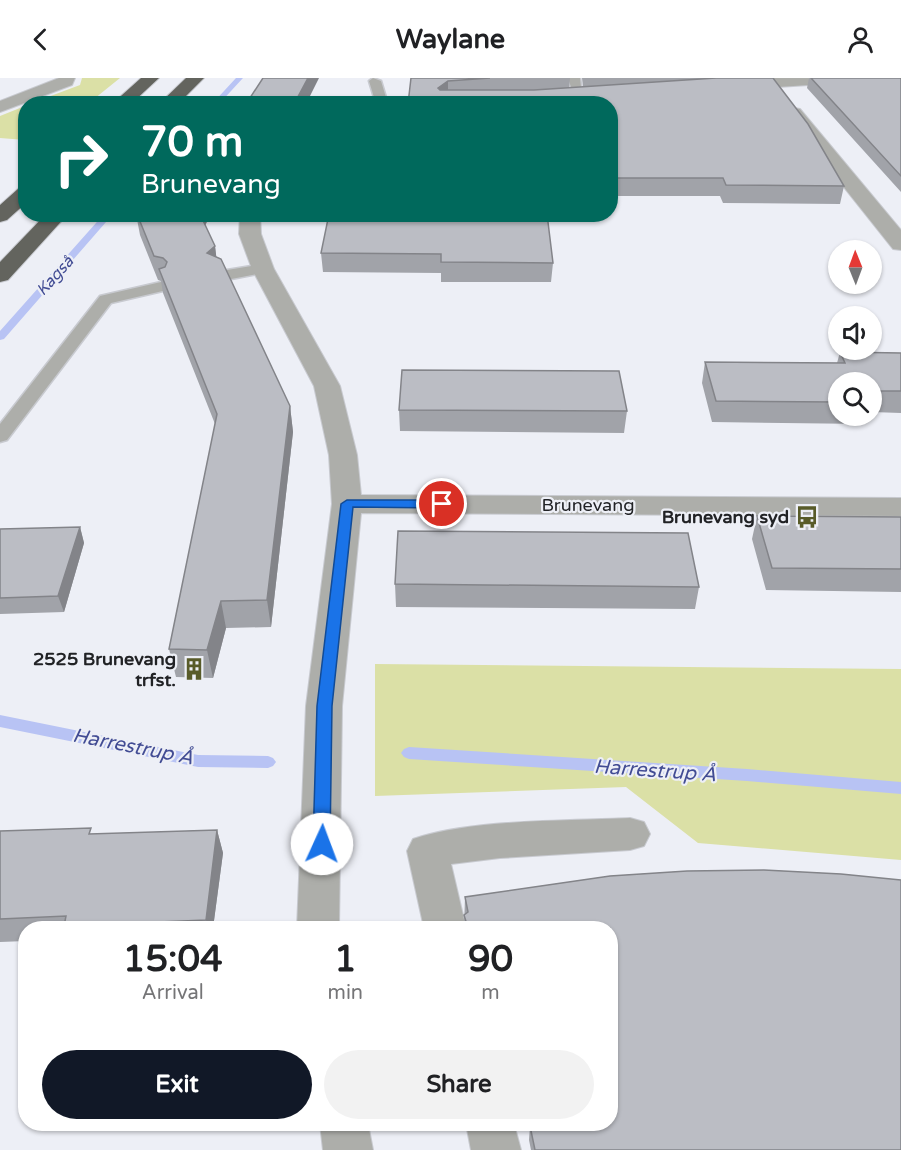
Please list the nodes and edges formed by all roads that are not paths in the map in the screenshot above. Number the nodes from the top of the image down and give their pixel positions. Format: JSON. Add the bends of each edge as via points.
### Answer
{"nodes":[{"id":1,"x":67,"y":78,"type":"edge"},
{"id":2,"x":151,"y":78,"type":"edge"},
{"id":3,"x":196,"y":78,"type":"edge"},
{"id":4,"x":840,"y":78,"type":"edge"},
{"id":5,"x":769,"y":80,"type":"edge"},
{"id":6,"x":375,"y":81,"type":"dead end"},
{"id":7,"x":715,"y":86,"type":"edge"},
{"id":8,"x":581,"y":89,"type":"edge"},
{"id":9,"x":560,"y":95,"type":"edge"},
{"id":10,"x":28,"y":96,"type":"edge"},
{"id":11,"x":130,"y":96,"type":"edge"},
{"id":12,"x":176,"y":96,"type":"edge"},
{"id":13,"x":380,"y":96,"type":"edge"},
{"id":14,"x":18,"y":100,"type":"edge"},
{"id":15,"x":0,"y":107,"type":"edge"},
{"id":16,"x":18,"y":199,"type":"edge"},
{"id":17,"x":0,"y":216,"type":"edge"},
{"id":18,"x":50,"y":222,"type":"edge"},
{"id":19,"x":250,"y":222,"type":"edge"},
{"id":20,"x":901,"y":244,"type":"edge"},
{"id":21,"x":263,"y":269,"type":"junction"},
{"id":22,"x":0,"y":275,"type":"edge"},
{"id":23,"x":221,"y":276,"type":"edge"},
{"id":24,"x":161,"y":286,"type":"edge"},
{"id":25,"x":0,"y":436,"type":"edge"},
{"id":26,"x":347,"y":504,"type":"junction"},
{"id":27,"x":901,"y":507,"type":"edge"},
{"id":28,"x":630,"y":834,"type":"dead end"},
{"id":29,"x":318,"y":921,"type":"edge"},
{"id":30,"x":443,"y":921,"type":"edge"},
{"id":31,"x":345,"y":1131,"type":"edge"},
{"id":32,"x":492,"y":1131,"type":"edge"},
{"id":33,"x":348,"y":1150,"type":"edge"},
{"id":34,"x":496,"y":1150,"type":"edge"}],
"edges":[{"from":1,"to":10,"type":"street"},
{"from":2,"to":11,"type":"highway"},
{"from":3,"to":12,"type":"highway"},
{"from":4,"to":5,"type":"street"},
{"from":5,"to":7,"type":"street"},
{"from":5,"to":20,"type":"street"},
{"from":6,"to":13,"type":"lane"},
{"from":8,"to":9,"type":"street"},
{"from":14,"to":15,"type":"street"},
{"from":16,"to":17,"type":"highway"},
{"from":18,"to":22,"type":"highway"},
{"from":19,"to":21,"type":"street","via":[[250,234]]},
{"from":21,"to":23,"type":"lane"},
{"from":21,"to":26,"type":"street","via":[[327,386],[343,454]]},
{"from":24,"to":25,"type":"lane","via":[[106,298]]},
{"from":26,"to":27,"type":"street","name":"Brunevang"},
{"from":26,"to":29,"type":"street","via":[[324,706]]},
{"from":28,"to":30,"type":"street","via":[[500,841],[427,851]]},
{"from":31,"to":33,"type":"street"},
{"from":32,"to":34,"type":"street"}]}
